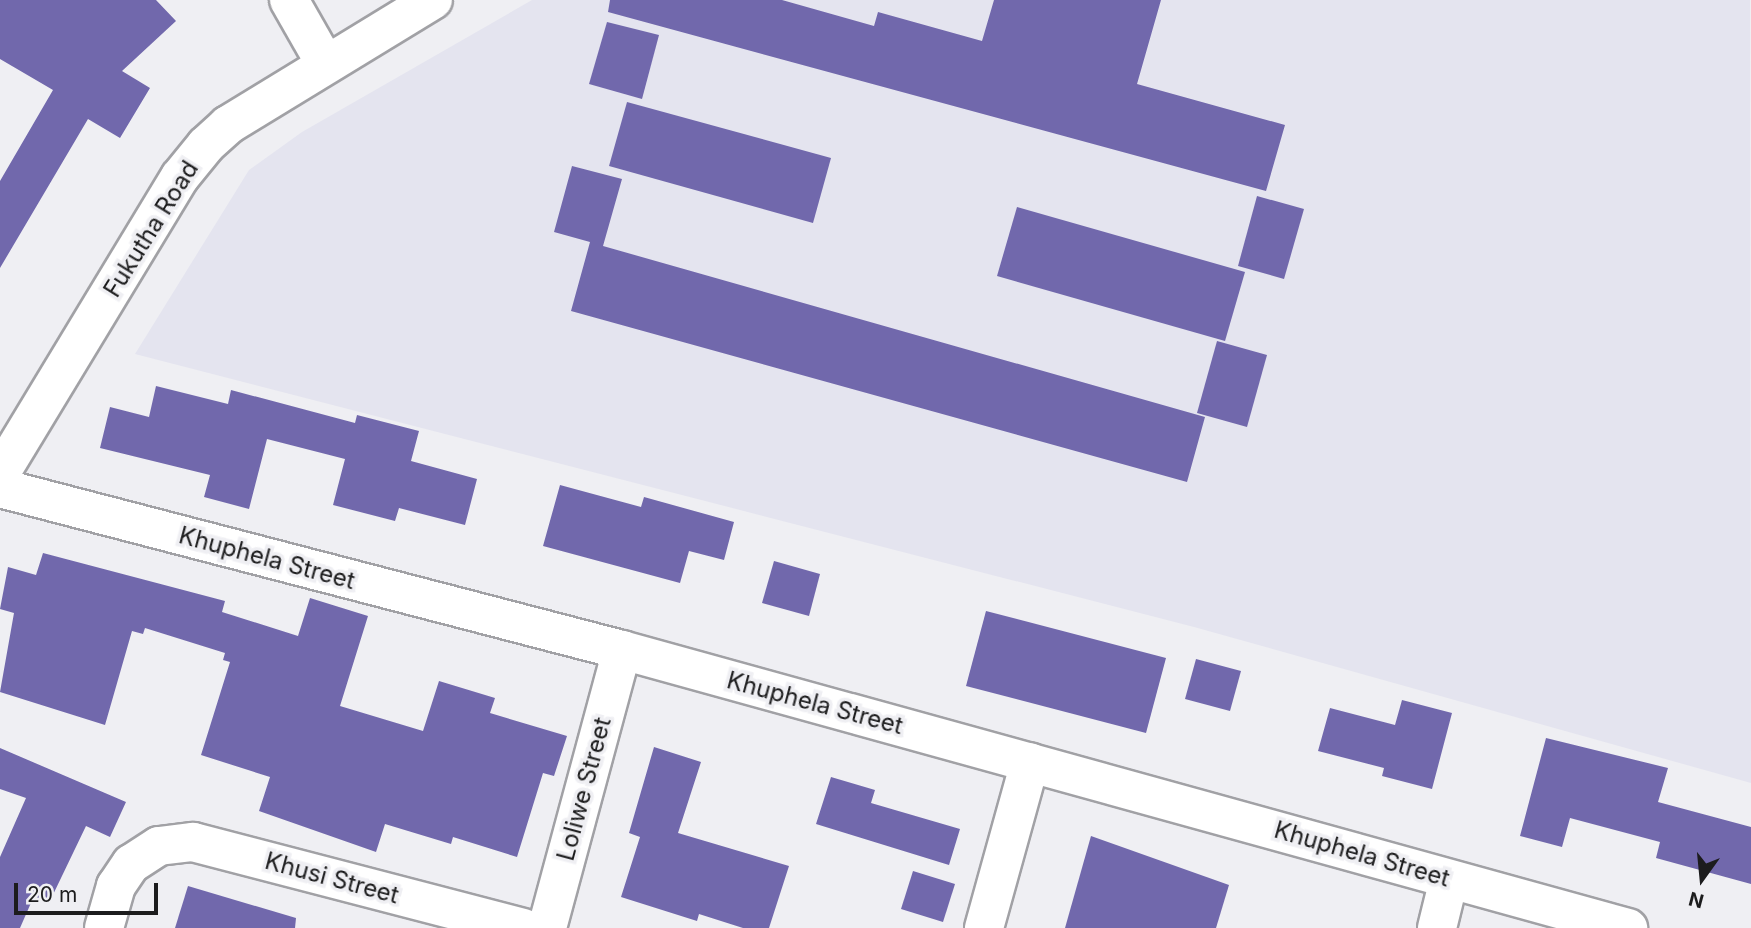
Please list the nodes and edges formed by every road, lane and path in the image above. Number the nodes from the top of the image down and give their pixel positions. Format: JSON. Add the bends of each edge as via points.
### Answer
{"nodes":[{"id":1,"x":289,"y":0,"type":"edge"},
{"id":2,"x":433,"y":0,"type":"edge"},
{"id":3,"x":325,"y":63,"type":"junction"},
{"id":4,"x":0,"y":474,"type":"edge"},
{"id":5,"x":0,"y":488,"type":"edge"},
{"id":6,"x":622,"y":650,"type":"junction"},
{"id":7,"x":1030,"y":762,"type":"junction"},
{"id":8,"x":1449,"y":879,"type":"junction"},
{"id":9,"x":104,"y":928,"type":"edge"},
{"id":10,"x":523,"y":928,"type":"edge"},
{"id":11,"x":547,"y":928,"type":"edge"},
{"id":12,"x":984,"y":928,"type":"edge"},
{"id":13,"x":1437,"y":928,"type":"edge"},
{"id":14,"x":1628,"y":928,"type":"edge"}],
"edges":[{"from":1,"to":3,"type":"street"},
{"from":2,"to":3,"type":"street","name":"Fukutha Road"},
{"from":3,"to":4,"type":"street","name":"Fukutha Road","via":[[228,125],[197,156]]},
{"from":5,"to":6,"type":"street","name":"Khuphela Street"},
{"from":6,"to":7,"type":"street","name":"Khuphela Street"},
{"from":6,"to":11,"type":"street","name":"Loliwe Street"},
{"from":7,"to":8,"type":"street","name":"Khuphela Street"},
{"from":7,"to":12,"type":"street"},
{"from":8,"to":13,"type":"street"},
{"from":8,"to":14,"type":"street","name":"Khuphela Street"},
{"from":9,"to":10,"type":"street","name":"Khusi Street","via":[[116,886],[131,864],[159,846],[192,842]]}]}
